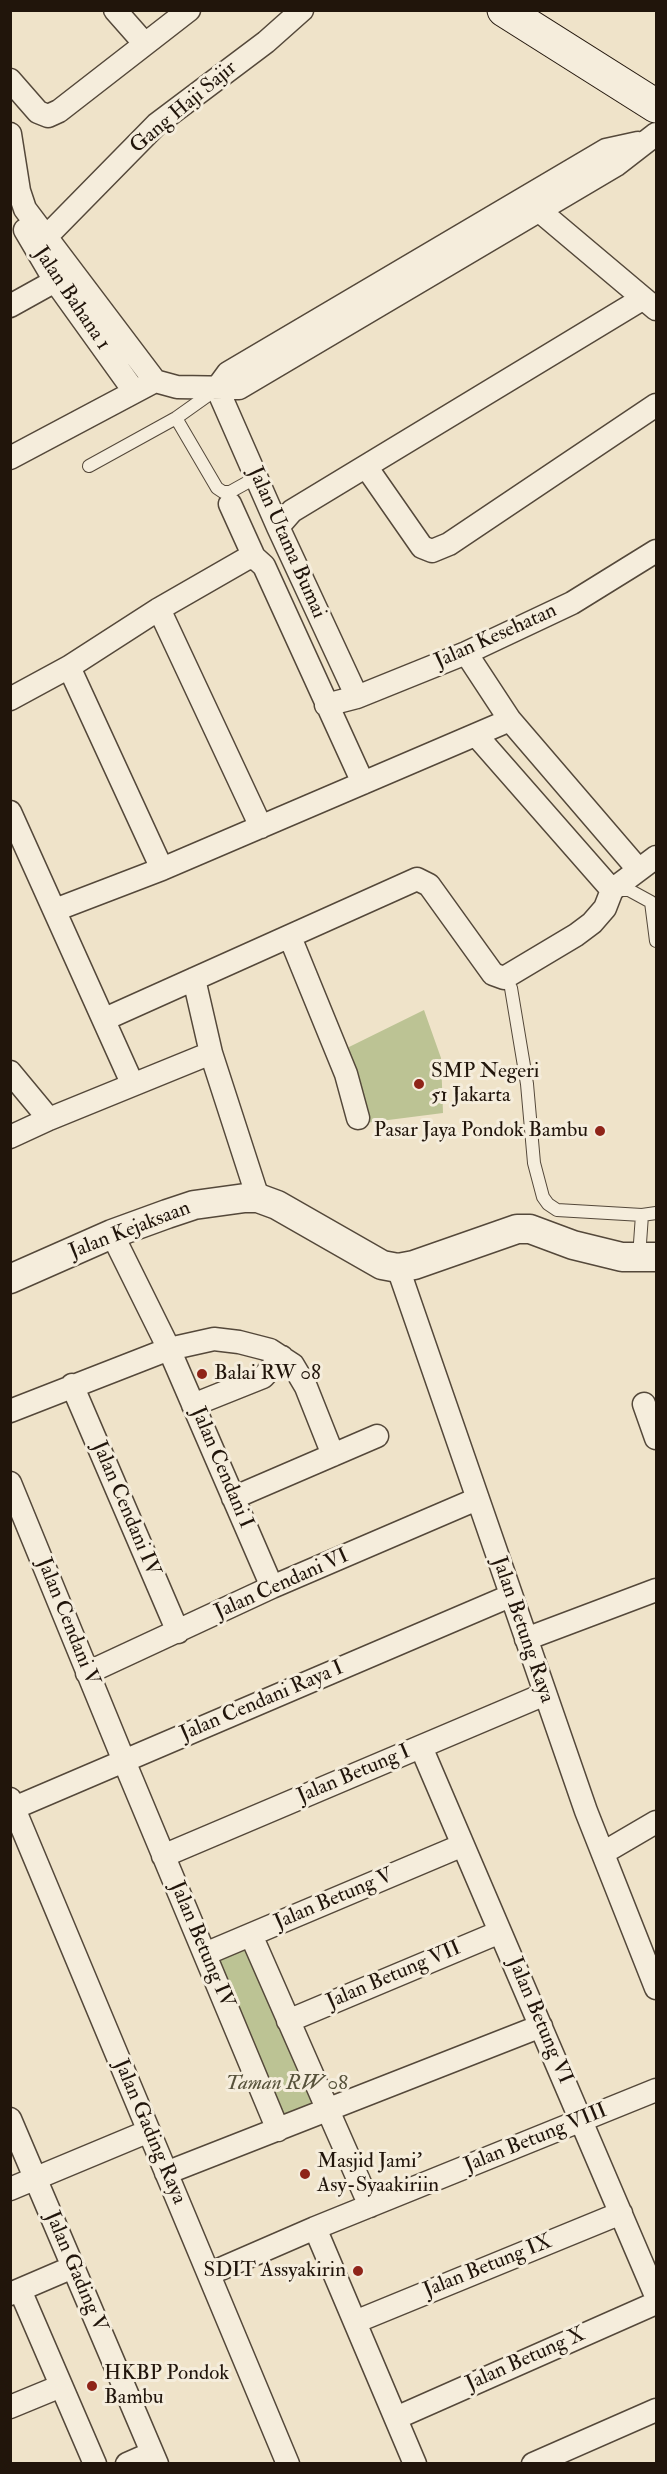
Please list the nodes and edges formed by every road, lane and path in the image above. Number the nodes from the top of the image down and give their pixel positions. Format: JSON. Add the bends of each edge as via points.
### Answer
{"nodes":[{"id":1,"x":115,"y":10,"type":"edge"},
{"id":2,"x":189,"y":10,"type":"edge"},
{"id":3,"x":302,"y":10,"type":"edge"},
{"id":4,"x":504,"y":10,"type":"edge"},
{"id":5,"x":145,"y":44,"type":"junction"},
{"id":6,"x":10,"y":80,"type":"edge"},
{"id":7,"x":657,"y":106,"type":"edge"},
{"id":8,"x":10,"y":134,"type":"edge"},
{"id":9,"x":652,"y":142,"type":"edge"},
{"id":10,"x":532,"y":204,"type":"junction"},
{"id":11,"x":10,"y":205,"type":"edge"},
{"id":12,"x":46,"y":237,"type":"junction"},
{"id":13,"x":55,"y":281,"type":"junction"},
{"id":14,"x":649,"y":304,"type":"edge"},
{"id":15,"x":10,"y":306,"type":"edge"},
{"id":16,"x":155,"y":381,"type":"junction"},
{"id":17,"x":217,"y":388,"type":"junction"},
{"id":18,"x":134,"y":392,"type":"junction"},
{"id":19,"x":657,"y":405,"type":"edge"},
{"id":20,"x":176,"y":418,"type":"junction"},
{"id":21,"x":10,"y":458,"type":"edge"},
{"id":22,"x":89,"y":466,"type":"dead end"},
{"id":23,"x":367,"y":468,"type":"junction"},
{"id":24,"x":257,"y":477,"type":"junction"},
{"id":25,"x":230,"y":504,"type":"dead end"},
{"id":26,"x":278,"y":527,"type":"junction"},
{"id":27,"x":657,"y":551,"type":"edge"},
{"id":28,"x":254,"y":557,"type":"junction"},
{"id":29,"x":159,"y":609,"type":"junction"},
{"id":30,"x":466,"y":653,"type":"junction"},
{"id":31,"x":69,"y":667,"type":"junction"},
{"id":32,"x":357,"y":697,"type":"junction"},
{"id":33,"x":10,"y":699,"type":"edge"},
{"id":34,"x":326,"y":705,"type":"junction"},
{"id":35,"x":510,"y":720,"type":"junction"},
{"id":36,"x":476,"y":735,"type":"junction"},
{"id":37,"x":363,"y":783,"type":"junction"},
{"id":38,"x":10,"y":812,"type":"edge"},
{"id":39,"x":261,"y":827,"type":"junction"},
{"id":40,"x":17,"y":843,"type":"edge"},
{"id":41,"x":647,"y":863,"type":"edge"},
{"id":42,"x":162,"y":869,"type":"junction"},
{"id":43,"x":612,"y":890,"type":"junction"},
{"id":44,"x":55,"y":910,"type":"junction"},
{"id":45,"x":290,"y":937,"type":"junction"},
{"id":46,"x":657,"y":941,"type":"edge"},
{"id":47,"x":194,"y":978,"type":"junction"},
{"id":48,"x":512,"y":988,"type":"dead end"},
{"id":49,"x":105,"y":1019,"type":"junction"},
{"id":50,"x":211,"y":1053,"type":"junction"},
{"id":51,"x":10,"y":1072,"type":"edge"},
{"id":52,"x":132,"y":1083,"type":"junction"},
{"id":53,"x":358,"y":1118,"type":"dead end"},
{"id":54,"x":49,"y":1119,"type":"junction"},
{"id":55,"x":10,"y":1137,"type":"edge"},
{"id":56,"x":258,"y":1198,"type":"junction"},
{"id":57,"x":657,"y":1213,"type":"edge"},
{"id":58,"x":642,"y":1215,"type":"junction"},
{"id":59,"x":112,"y":1234,"type":"junction"},
{"id":60,"x":648,"y":1257,"type":"edge"},
{"id":61,"x":398,"y":1268,"type":"junction"},
{"id":62,"x":10,"y":1279,"type":"edge"},
{"id":63,"x":169,"y":1349,"type":"junction"},
{"id":64,"x":282,"y":1357,"type":"junction"},
{"id":65,"x":72,"y":1385,"type":"junction"},
{"id":66,"x":193,"y":1404,"type":"junction"},
{"id":67,"x":644,"y":1404,"type":"dead end"},
{"id":68,"x":10,"y":1411,"type":"edge"},
{"id":69,"x":377,"y":1436,"type":"dead end"},
{"id":70,"x":657,"y":1437,"type":"edge"},
{"id":71,"x":333,"y":1455,"type":"junction"},
{"id":72,"x":10,"y":1483,"type":"edge"},
{"id":73,"x":233,"y":1498,"type":"junction"},
{"id":74,"x":477,"y":1499,"type":"junction"},
{"id":75,"x":272,"y":1587,"type":"junction"},
{"id":76,"x":510,"y":1596,"type":"junction"},
{"id":77,"x":655,"y":1596,"type":"edge"},
{"id":78,"x":178,"y":1632,"type":"junction"},
{"id":79,"x":526,"y":1639,"type":"junction"},
{"id":80,"x":87,"y":1672,"type":"junction"},
{"id":81,"x":545,"y":1694,"type":"junction"},
{"id":82,"x":421,"y":1747,"type":"junction"},
{"id":83,"x":124,"y":1761,"type":"junction"},
{"id":84,"x":12,"y":1804,"type":"edge"},
{"id":85,"x":657,"y":1822,"type":"edge"},
{"id":86,"x":18,"y":1841,"type":"edge"},
{"id":87,"x":463,"y":1845,"type":"junction"},
{"id":88,"x":603,"y":1853,"type":"junction"},
{"id":89,"x":163,"y":1856,"type":"junction"},
{"id":90,"x":500,"y":1932,"type":"junction"},
{"id":91,"x":251,"y":1935,"type":"junction"},
{"id":92,"x":205,"y":1954,"type":"junction"},
{"id":93,"x":657,"y":1988,"type":"edge"},
{"id":94,"x":288,"y":2020,"type":"junction"},
{"id":95,"x":541,"y":2026,"type":"junction"},
{"id":96,"x":657,"y":2090,"type":"edge"},
{"id":97,"x":327,"y":2111,"type":"junction"},
{"id":98,"x":10,"y":2119,"type":"edge"},
{"id":99,"x":582,"y":2121,"type":"junction"},
{"id":100,"x":278,"y":2130,"type":"junction"},
{"id":101,"x":148,"y":2131,"type":"junction"},
{"id":102,"x":166,"y":2173,"type":"junction"},
{"id":103,"x":36,"y":2179,"type":"junction"},
{"id":104,"x":10,"y":2189,"type":"edge"},
{"id":105,"x":370,"y":2206,"type":"junction"},
{"id":106,"x":621,"y":2213,"type":"junction"},
{"id":107,"x":315,"y":2228,"type":"junction"},
{"id":108,"x":73,"y":2267,"type":"junction"},
{"id":109,"x":208,"y":2274,"type":"junction"},
{"id":110,"x":15,"y":2292,"type":"edge"},
{"id":111,"x":657,"y":2296,"type":"edge"},
{"id":112,"x":657,"y":2302,"type":"edge"},
{"id":113,"x":355,"y":2322,"type":"junction"},
{"id":114,"x":61,"y":2386,"type":"junction"},
{"id":115,"x":10,"y":2407,"type":"edge"},
{"id":116,"x":657,"y":2410,"type":"edge"},
{"id":117,"x":396,"y":2418,"type":"junction"},
{"id":118,"x":155,"y":2458,"type":"edge"},
{"id":119,"x":95,"y":2463,"type":"edge"},
{"id":120,"x":128,"y":2463,"type":"edge"},
{"id":121,"x":288,"y":2463,"type":"edge"},
{"id":122,"x":415,"y":2463,"type":"edge"},
{"id":123,"x":533,"y":2463,"type":"edge"}],
"edges":[{"from":1,"to":5,"type":"street"},
{"from":2,"to":5,"type":"street"},
{"from":3,"to":12,"type":"street","name":"Gang Haji Sajir","via":[[158,124]]},
{"from":4,"to":7,"type":"main road"},
{"from":5,"to":6,"type":"street","via":[[48,116],[38,112]]},
{"from":8,"to":12,"type":"street","via":[[21,199]]},
{"from":9,"to":10,"type":"street","via":[[616,165]]},
{"from":10,"to":14,"type":"street"},
{"from":10,"to":17,"type":"street","via":[[417,272],[239,388]]},
{"from":11,"to":13,"type":"street","name":"Jalan Bahana 1"},
{"from":12,"to":16,"type":"street"},
{"from":13,"to":15,"type":"street"},
{"from":13,"to":18,"type":"street","name":"Jalan Bahana 1"},
{"from":14,"to":23,"type":"street"},
{"from":16,"to":17,"type":"street","via":[[177,387]]},
{"from":16,"to":18,"type":"street"},
{"from":17,"to":20,"type":"lane"},
{"from":17,"to":24,"type":"street","name":"Jalan Utama Bumai"},
{"from":18,"to":21,"type":"street"},
{"from":19,"to":23,"type":"street","via":[[449,544],[432,551],[422,547]]},
{"from":20,"to":22,"type":"lane"},
{"from":20,"to":24,"type":"lane","via":[[217,488],[230,492]]},
{"from":23,"to":26,"type":"street","via":[[292,511]]},
{"from":24,"to":26,"type":"street","name":"Jalan Utama Bumai"},
{"from":25,"to":28,"type":"street"},
{"from":26,"to":32,"type":"street","name":"Jalan Utama Bumai"},
{"from":27,"to":30,"type":"street","name":"Jalan Kesehatan","via":[[572,603]]},
{"from":28,"to":29,"type":"street"},
{"from":28,"to":34,"type":"street","via":[[264,566]]},
{"from":29,"to":31,"type":"street"},
{"from":29,"to":39,"type":"street"},
{"from":30,"to":32,"type":"street","name":"Jalan Kesehatan"},
{"from":30,"to":35,"type":"street"},
{"from":31,"to":33,"type":"street"},
{"from":31,"to":42,"type":"street"},
{"from":32,"to":34,"type":"street","name":"Jalan Kesehatan"},
{"from":34,"to":37,"type":"street"},
{"from":35,"to":36,"type":"street"},
{"from":35,"to":41,"type":"street"},
{"from":36,"to":37,"type":"street"},
{"from":36,"to":43,"type":"street"},
{"from":37,"to":39,"type":"street"},
{"from":38,"to":40,"type":"street"},
{"from":39,"to":42,"type":"street"},
{"from":40,"to":44,"type":"street"},
{"from":41,"to":43,"type":"street"},
{"from":42,"to":44,"type":"street"},
{"from":43,"to":45,"type":"street","via":[[592,923],[504,978],[493,974],[429,885],[417,879]]},
{"from":43,"to":46,"type":"lane","via":[[629,890],[651,902]]},
{"from":44,"to":49,"type":"street"},
{"from":45,"to":47,"type":"street"},
{"from":45,"to":53,"type":"street","via":[[346,1074]]},
{"from":47,"to":49,"type":"street"},
{"from":47,"to":50,"type":"street"},
{"from":48,"to":58,"type":"lane","via":[[534,1163],[543,1197],[557,1210]]},
{"from":49,"to":52,"type":"street"},
{"from":50,"to":52,"type":"street"},
{"from":50,"to":56,"type":"street"},
{"from":51,"to":54,"type":"street"},
{"from":52,"to":54,"type":"street"},
{"from":54,"to":55,"type":"street"},
{"from":56,"to":59,"type":"street","name":"Jalan Kejaksaan","via":[[194,1205]]},
{"from":56,"to":61,"type":"street","name":"Jalan Kejaksaan","via":[[277,1204],[382,1265]]},
{"from":57,"to":58,"type":"lane"},
{"from":58,"to":60,"type":"lane"},
{"from":59,"to":62,"type":"street","name":"Jalan Kejaksaan"},
{"from":59,"to":63,"type":"street","name":"Jalan Cendani I"},
{"from":60,"to":61,"type":"street","via":[[602,1253],[530,1229],[517,1229]]},
{"from":61,"to":74,"type":"street","name":"Jalan Betung Raya"},
{"from":63,"to":64,"type":"street","via":[[214,1339],[270,1350]]},
{"from":63,"to":65,"type":"street"},
{"from":63,"to":66,"type":"street","name":"Jalan Cendani I"},
{"from":64,"to":66,"type":"street","via":[[263,1377]]},
{"from":64,"to":71,"type":"street","via":[[293,1365],[306,1387]]},
{"from":65,"to":68,"type":"street"},
{"from":65,"to":78,"type":"street","name":"Jalan Cendani IV"},
{"from":66,"to":73,"type":"street","name":"Jalan Cendani I"},
{"from":67,"to":70,"type":"street"},
{"from":69,"to":71,"type":"street"},
{"from":71,"to":73,"type":"street"},
{"from":72,"to":80,"type":"street","name":"Jalan Cendani V"},
{"from":73,"to":75,"type":"street","name":"Jalan Cendani I"},
{"from":74,"to":75,"type":"street","name":"Jalan Cendani VI"},
{"from":74,"to":76,"type":"street","name":"Jalan Betung Raya"},
{"from":75,"to":78,"type":"street","name":"Jalan Cendani VI"},
{"from":76,"to":79,"type":"street","name":"Jalan Betung Raya"},
{"from":76,"to":83,"type":"street","name":"Jalan Cendani Raya I"},
{"from":77,"to":79,"type":"street"},
{"from":78,"to":80,"type":"street","name":"Jalan Cendani VI"},
{"from":79,"to":81,"type":"street","name":"Jalan Betung Raya"},
{"from":80,"to":83,"type":"street","name":"Jalan Cendani V"},
{"from":81,"to":82,"type":"street","name":"Jalan Betung I"},
{"from":81,"to":88,"type":"street","name":"Jalan Betung Raya"},
{"from":82,"to":87,"type":"street","name":"Jalan Betung VI"},
{"from":82,"to":89,"type":"street","name":"Jalan Betung I"},
{"from":83,"to":84,"type":"street","name":"Jalan Cendani Raya I"},
{"from":83,"to":89,"type":"street","name":"Jalan Betung IV"},
{"from":84,"to":86,"type":"street","name":"Jalan Gading Raya"},
{"from":85,"to":88,"type":"street"},
{"from":86,"to":101,"type":"street","name":"Jalan Gading Raya"},
{"from":87,"to":90,"type":"street","name":"Jalan Betung VI"},
{"from":87,"to":91,"type":"street","name":"Jalan Betung V"},
{"from":88,"to":93,"type":"street","name":"Jalan Betung Raya"},
{"from":89,"to":92,"type":"street","name":"Jalan Betung IV"},
{"from":90,"to":94,"type":"street","name":"Jalan Betung VII"},
{"from":90,"to":95,"type":"street","name":"Jalan Betung VI"},
{"from":91,"to":92,"type":"street","name":"Jalan Betung V"},
{"from":91,"to":94,"type":"street"},
{"from":92,"to":100,"type":"street","name":"Jalan Betung IV"},
{"from":94,"to":97,"type":"street"},
{"from":95,"to":97,"type":"street"},
{"from":95,"to":99,"type":"street","name":"Jalan Betung VI"},
{"from":96,"to":99,"type":"street","name":"Jalan Betung VIII"},
{"from":97,"to":100,"type":"street"},
{"from":97,"to":105,"type":"street"},
{"from":98,"to":103,"type":"street","name":"Jalan Gading V"},
{"from":99,"to":105,"type":"street","name":"Jalan Betung VIII"},
{"from":99,"to":106,"type":"street","name":"Jalan Betung VI"},
{"from":100,"to":102,"type":"street"},
{"from":101,"to":102,"type":"street","name":"Jalan Gading Raya"},
{"from":101,"to":103,"type":"street"},
{"from":102,"to":109,"type":"street","name":"Jalan Gading Raya"},
{"from":103,"to":104,"type":"street"},
{"from":103,"to":108,"type":"street","name":"Jalan Gading V"},
{"from":105,"to":107,"type":"street","name":"Jalan Betung VIII"},
{"from":106,"to":111,"type":"street","name":"Jalan Betung VI"},
{"from":106,"to":113,"type":"street","name":"Jalan Betung IX"},
{"from":107,"to":109,"type":"street","name":"Jalan Betung VIII"},
{"from":107,"to":113,"type":"street"},
{"from":108,"to":110,"type":"street"},
{"from":108,"to":118,"type":"street","name":"Jalan Gading V"},
{"from":109,"to":121,"type":"street","name":"Jalan Gading Raya"},
{"from":110,"to":114,"type":"street"},
{"from":112,"to":117,"type":"street","name":"Jalan Betung X"},
{"from":113,"to":117,"type":"street"},
{"from":114,"to":115,"type":"street"},
{"from":114,"to":119,"type":"street"},
{"from":116,"to":123,"type":"street"},
{"from":117,"to":122,"type":"street"},
{"from":118,"to":120,"type":"street"}]}
